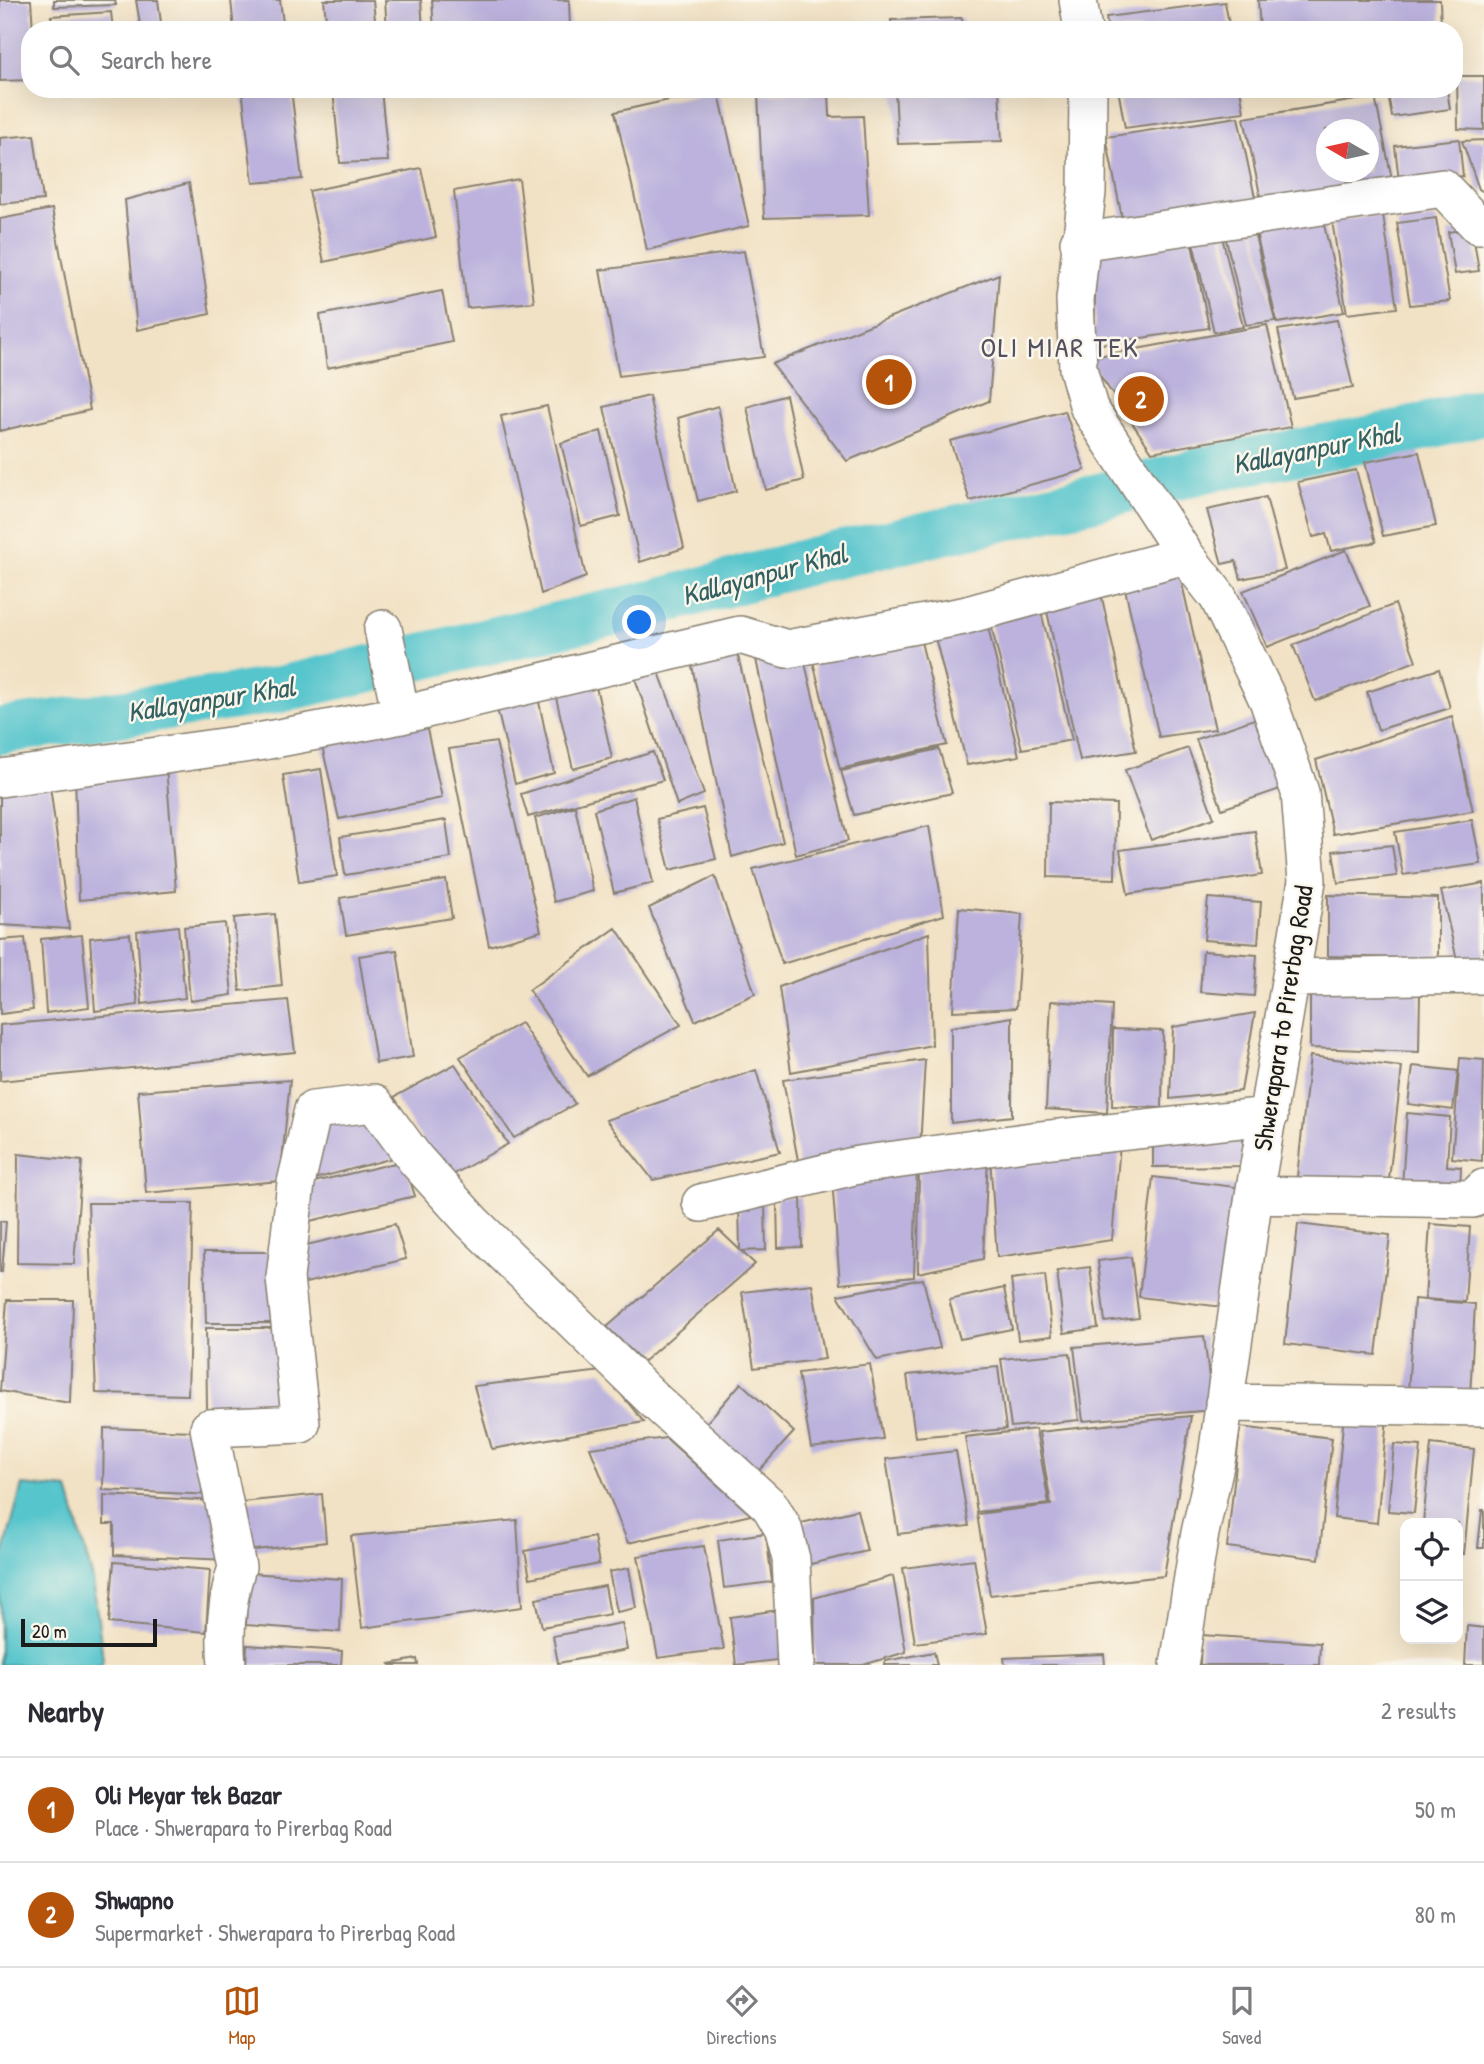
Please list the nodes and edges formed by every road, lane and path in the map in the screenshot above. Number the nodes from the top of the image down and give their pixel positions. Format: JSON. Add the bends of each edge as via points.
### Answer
{"nodes":[{"id":1,"x":1078,"y":0,"type":"edge"},
{"id":2,"x":1082,"y":21,"type":"edge"},
{"id":3,"x":1088,"y":98,"type":"edge"},
{"id":4,"x":1484,"y":225,"type":"edge"},
{"id":5,"x":1079,"y":242,"type":"junction"},
{"id":6,"x":1185,"y":555,"type":"junction"},
{"id":7,"x":384,"y":637,"type":"dead end"},
{"id":8,"x":397,"y":700,"type":"junction"},
{"id":9,"x":0,"y":778,"type":"edge"},
{"id":10,"x":1484,"y":975,"type":"edge"},
{"id":11,"x":1291,"y":978,"type":"junction"},
{"id":12,"x":1269,"y":1116,"type":"junction"},
{"id":13,"x":1484,"y":1188,"type":"edge"},
{"id":14,"x":1254,"y":1195,"type":"junction"},
{"id":15,"x":701,"y":1203,"type":"dead end"},
{"id":16,"x":1224,"y":1403,"type":"junction"},
{"id":17,"x":1484,"y":1407,"type":"edge"},
{"id":18,"x":227,"y":1665,"type":"edge"},
{"id":19,"x":796,"y":1665,"type":"edge"},
{"id":20,"x":1179,"y":1665,"type":"edge"}],
"edges":[{"from":1,"to":2,"type":"street"},
{"from":3,"to":5,"type":"street","name":"Shwerapara to Pirerbag Road","via":[[1087,192]]},
{"from":4,"to":5,"type":"street","via":[[1478,225],[1444,188]]},
{"from":5,"to":6,"type":"street","name":"Shwerapara to Pirerbag Road","via":[[1075,300],[1078,369],[1089,408]]},
{"from":6,"to":8,"type":"street","via":[[963,616],[787,649],[740,635]]},
{"from":6,"to":11,"type":"street","name":"Shwerapara to Pirerbag Road","via":[[1218,597],[1268,700],[1300,792],[1307,881]]},
{"from":7,"to":8,"type":"street"},
{"from":8,"to":9,"type":"street","via":[[258,741]]},
{"from":10,"to":11,"type":"street"},
{"from":11,"to":12,"type":"street","name":"Shwerapara to Pirerbag Road"},
{"from":12,"to":14,"type":"street","name":"Shwerapara to Pirerbag Road"},
{"from":12,"to":15,"type":"street","via":[[858,1165]]},
{"from":13,"to":14,"type":"street","via":[[1473,1199]]},
{"from":14,"to":16,"type":"street","name":"Shwerapara to Pirerbag Road"},
{"from":16,"to":17,"type":"street"},
{"from":16,"to":20,"type":"street","name":"Shwerapara to Pirerbag Road"},
{"from":18,"to":19,"type":"street","via":[[225,1643],[237,1567],[209,1428],[300,1424],[285,1278],[296,1183],[313,1110],[374,1103],[416,1160],[472,1222],[770,1506],[783,1528],[791,1559]]}]}
